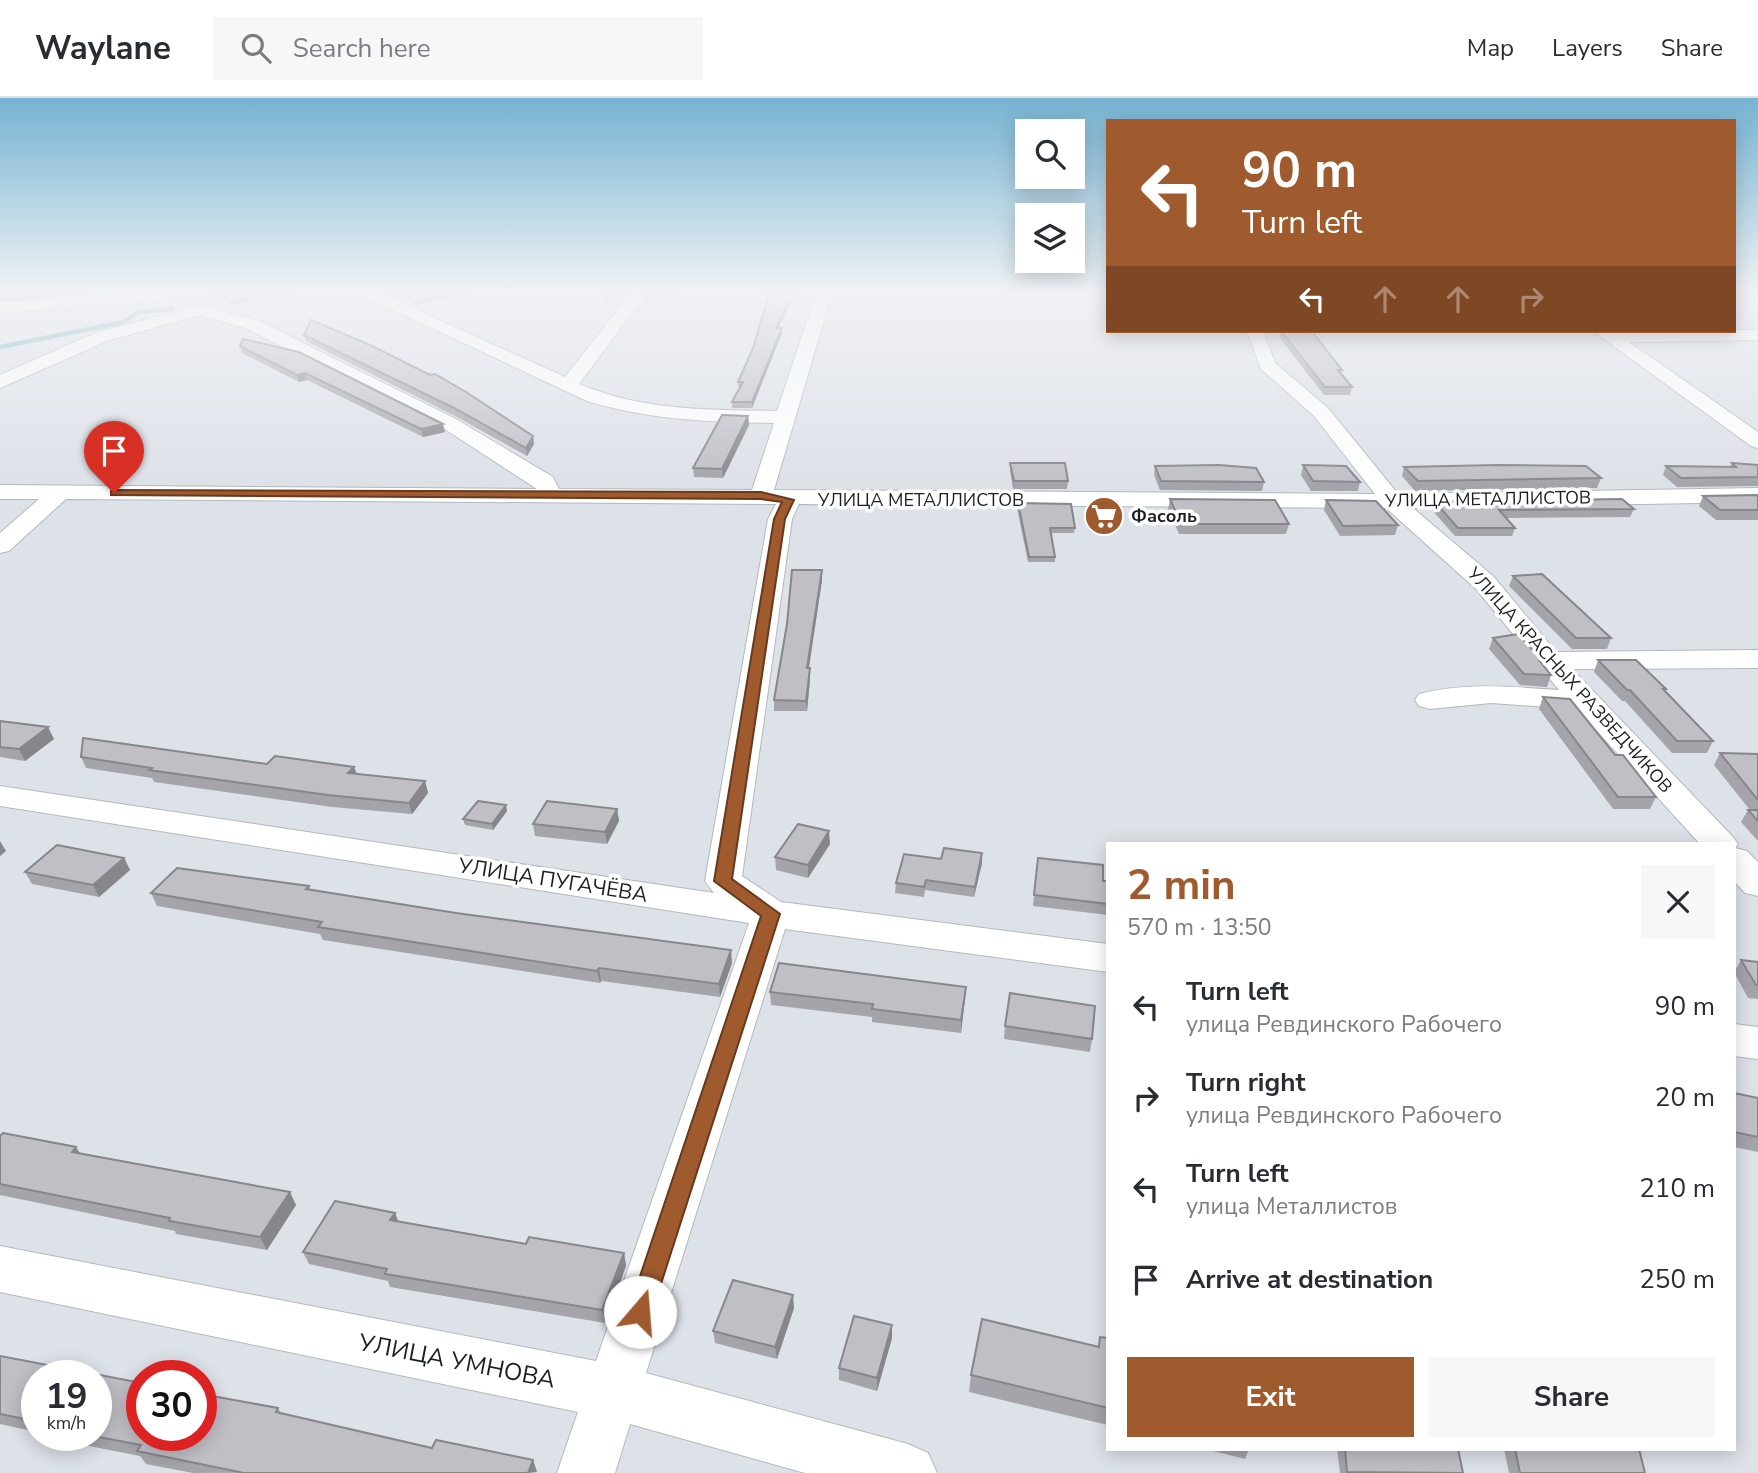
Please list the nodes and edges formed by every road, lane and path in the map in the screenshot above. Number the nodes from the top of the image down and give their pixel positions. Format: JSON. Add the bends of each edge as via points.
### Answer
{"nodes":[{"id":1,"x":56,"y":357,"type":"edge"},
{"id":2,"x":317,"y":357,"type":"edge"},
{"id":3,"x":504,"y":357,"type":"edge"},
{"id":4,"x":590,"y":357,"type":"edge"},
{"id":5,"x":805,"y":357,"type":"edge"},
{"id":6,"x":1265,"y":357,"type":"edge"},
{"id":7,"x":1639,"y":357,"type":"edge"},
{"id":8,"x":0,"y":382,"type":"edge"},
{"id":9,"x":568,"y":386,"type":"junction"},
{"id":10,"x":787,"y":418,"type":"junction"},
{"id":11,"x":1758,"y":442,"type":"edge"},
{"id":12,"x":0,"y":492,"type":"edge"},
{"id":13,"x":60,"y":493,"type":"junction"},
{"id":14,"x":551,"y":495,"type":"junction"},
{"id":15,"x":1758,"y":495,"type":"edge"},
{"id":16,"x":775,"y":498,"type":"junction"},
{"id":17,"x":1392,"y":501,"type":"junction"},
{"id":18,"x":0,"y":546,"type":"edge"},
{"id":19,"x":1758,"y":659,"type":"edge"},
{"id":20,"x":1548,"y":661,"type":"junction"},
{"id":21,"x":1430,"y":700,"type":"dead end"},
{"id":22,"x":1586,"y":701,"type":"junction"},
{"id":23,"x":0,"y":796,"type":"edge"},
{"id":24,"x":1718,"y":842,"type":"edge"},
{"id":25,"x":1736,"y":861,"type":"edge"},
{"id":26,"x":1758,"y":884,"type":"edge"},
{"id":27,"x":771,"y":914,"type":"junction"},
{"id":28,"x":1106,"y":958,"type":"edge"},
{"id":29,"x":1736,"y":1040,"type":"edge"},
{"id":30,"x":1758,"y":1043,"type":"edge"},
{"id":31,"x":0,"y":1269,"type":"edge"},
{"id":32,"x":614,"y":1392,"type":"junction"},
{"id":33,"x":586,"y":1473,"type":"edge"},
{"id":34,"x":908,"y":1473,"type":"edge"}],
"edges":[{"from":1,"to":8,"type":"street"},
{"from":2,"to":14,"type":"street","via":[[447,422],[545,482]]},
{"from":3,"to":9,"type":"street"},
{"from":4,"to":9,"type":"street"},
{"from":5,"to":10,"type":"street"},
{"from":6,"to":17,"type":"street","name":"УЛИЦА КРАСНЫХ РАЗВЕДЧИКОВ","via":[[1268,365],[1321,412]]},
{"from":7,"to":11,"type":"street"},
{"from":9,"to":10,"type":"street","via":[[597,401],[650,413]]},
{"from":10,"to":16,"type":"street"},
{"from":12,"to":13,"type":"street","name":"УЛИЦА МЕТАЛЛИСТОВ"},
{"from":13,"to":14,"type":"street","name":"УЛИЦА МЕТАЛЛИСТОВ"},
{"from":13,"to":18,"type":"street"},
{"from":14,"to":16,"type":"street","name":"УЛИЦА МЕТАЛЛИСТОВ"},
{"from":15,"to":17,"type":"street","name":"УЛИЦА МЕТАЛЛИСТОВ"},
{"from":16,"to":17,"type":"street","name":"УЛИЦА МЕТАЛЛИСТОВ"},
{"from":16,"to":27,"type":"street","via":[[780,519],[723,881]]},
{"from":17,"to":20,"type":"street","name":"УЛИЦА КРАСНЫХ РАЗВЕДЧИКОВ","via":[[1485,583]]},
{"from":19,"to":20,"type":"street"},
{"from":20,"to":22,"type":"street","name":"УЛИЦА КРАСНЫХ РАЗВЕДЧИКОВ"},
{"from":21,"to":22,"type":"street","via":[[1492,694]]},
{"from":22,"to":24,"type":"street","name":"УЛИЦА КРАСНЫХ РАЗВЕДЧИКОВ"},
{"from":23,"to":27,"type":"street","name":"УЛИЦА ПУГАЧЁВА"},
{"from":25,"to":26,"type":"street"},
{"from":27,"to":28,"type":"street","name":"УЛИЦА ПУГАЧЁВА"},
{"from":27,"to":32,"type":"street"},
{"from":29,"to":30,"type":"street"},
{"from":31,"to":32,"type":"street","name":"УЛИЦА УМНОВА"},
{"from":32,"to":33,"type":"street"},
{"from":32,"to":34,"type":"street","name":"УЛИЦА УМНОВА"}]}
